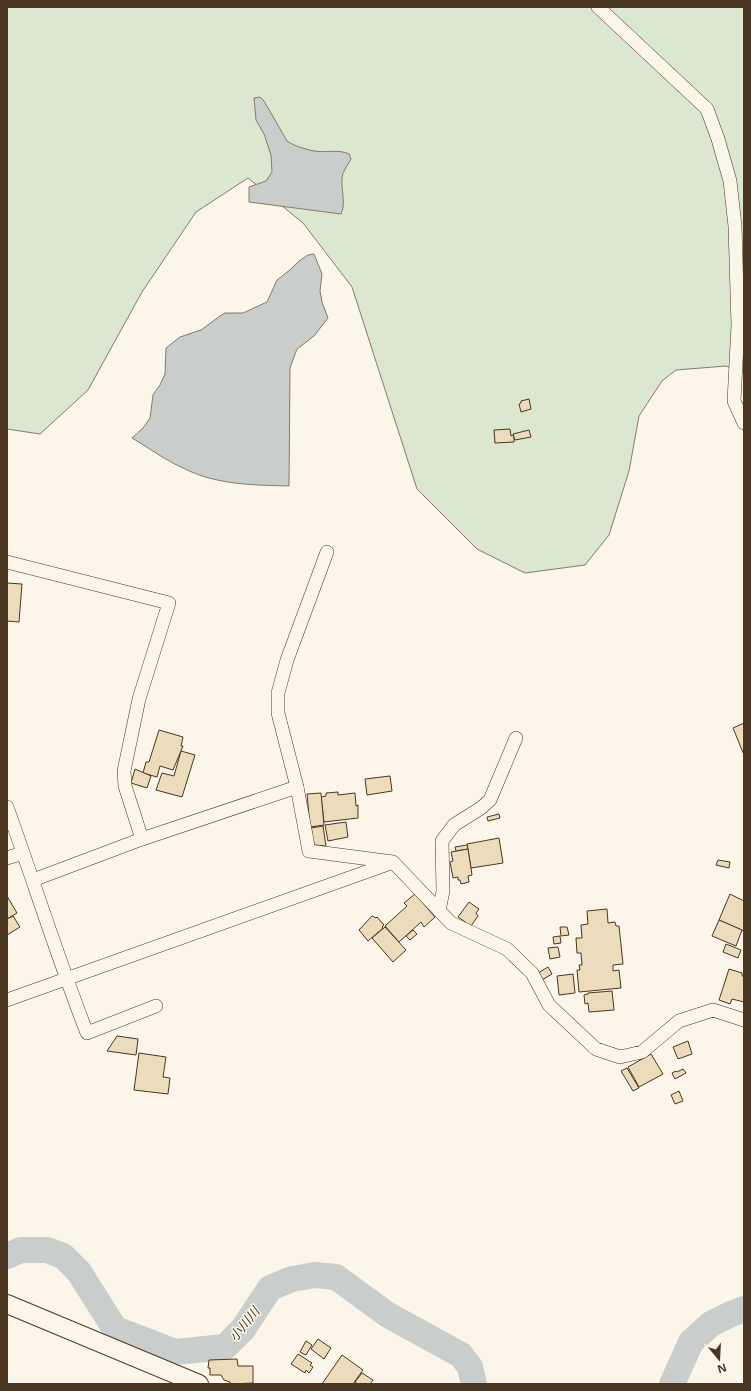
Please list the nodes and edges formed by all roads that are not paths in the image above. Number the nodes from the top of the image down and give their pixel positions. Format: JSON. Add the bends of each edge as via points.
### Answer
{"nodes":[{"id":1,"x":598,"y":7,"type":"edge"},
{"id":2,"x":744,"y":423,"type":"edge"},
{"id":3,"x":327,"y":552,"type":"dead end"},
{"id":4,"x":7,"y":562,"type":"edge"},
{"id":5,"x":516,"y":738,"type":"dead end"},
{"id":6,"x":297,"y":787,"type":"junction"},
{"id":7,"x":7,"y":807,"type":"edge"},
{"id":8,"x":142,"y":839,"type":"junction"},
{"id":9,"x":24,"y":852,"type":"junction"},
{"id":10,"x":7,"y":858,"type":"edge"},
{"id":11,"x":393,"y":862,"type":"junction"},
{"id":12,"x":33,"y":880,"type":"junction"},
{"id":13,"x":439,"y":911,"type":"junction"},
{"id":14,"x":66,"y":979,"type":"junction"},
{"id":15,"x":7,"y":1000,"type":"edge"},
{"id":16,"x":156,"y":1006,"type":"dead end"},
{"id":17,"x":744,"y":1020,"type":"edge"},
{"id":18,"x":7,"y":1304,"type":"edge"},
{"id":19,"x":199,"y":1384,"type":"edge"}],
"edges":[{"from":1,"to":2,"type":"street","via":[[707,109],[718,139],[730,181],[735,226],[738,325],[734,401]]},
{"from":3,"to":6,"type":"street","via":[[287,660],[278,693],[278,713]]},
{"from":4,"to":8,"type":"street","via":[[169,603],[139,699],[124,771],[125,786]]},
{"from":5,"to":13,"type":"street","via":[[490,800],[454,825],[442,842],[443,891]]},
{"from":6,"to":8,"type":"street"},
{"from":6,"to":11,"type":"street","via":[[309,851]]},
{"from":7,"to":9,"type":"street"},
{"from":8,"to":12,"type":"street"},
{"from":9,"to":10,"type":"street"},
{"from":9,"to":12,"type":"street"},
{"from":11,"to":13,"type":"street"},
{"from":11,"to":14,"type":"street"},
{"from":12,"to":14,"type":"street"},
{"from":13,"to":17,"type":"street","via":[[451,923],[507,949],[532,973],[549,1005],[596,1049],[620,1057],[642,1052],[679,1021],[713,1010]]},
{"from":14,"to":15,"type":"street"},
{"from":14,"to":16,"type":"street","via":[[87,1033]]},
{"from":18,"to":19,"type":"main road"}]}
